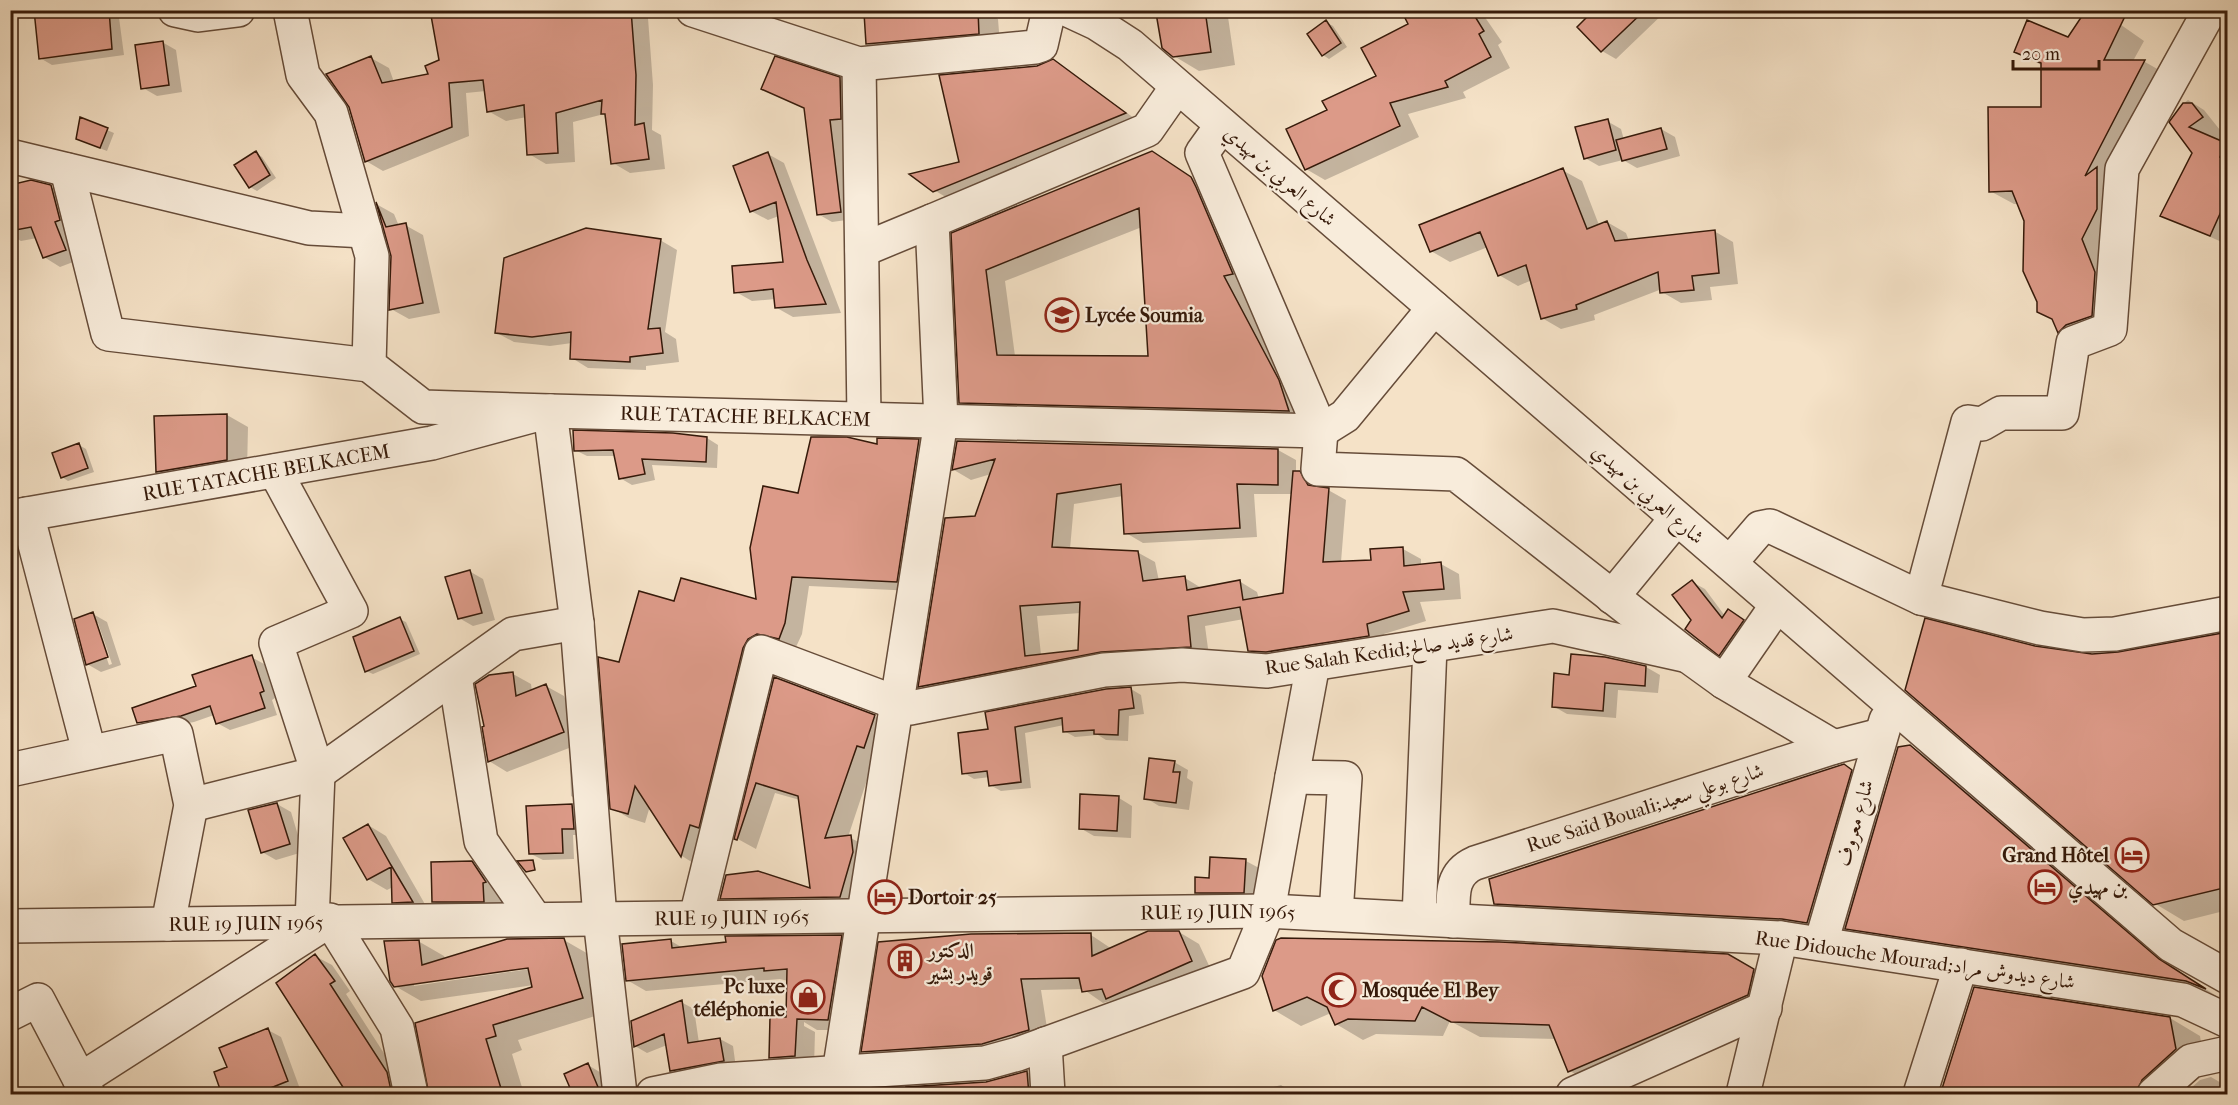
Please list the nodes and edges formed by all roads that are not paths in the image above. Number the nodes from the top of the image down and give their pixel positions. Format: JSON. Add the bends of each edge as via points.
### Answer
{"nodes":[{"id":1,"x":176,"y":10,"type":"edge"},
{"id":2,"x":238,"y":10,"type":"edge"},
{"id":3,"x":290,"y":10,"type":"edge"},
{"id":4,"x":693,"y":10,"type":"edge"},
{"id":5,"x":1050,"y":10,"type":"edge"},
{"id":6,"x":1068,"y":10,"type":"edge"},
{"id":7,"x":2210,"y":10,"type":"edge"},
{"id":8,"x":859,"y":64,"type":"junction"},
{"id":9,"x":1178,"y":87,"type":"junction"},
{"id":10,"x":1222,"y":125,"type":"junction"},
{"id":11,"x":10,"y":156,"type":"edge"},
{"id":12,"x":67,"y":170,"type":"junction"},
{"id":13,"x":932,"y":221,"type":"junction"},
{"id":14,"x":365,"y":231,"type":"junction"},
{"id":15,"x":862,"y":250,"type":"junction"},
{"id":16,"x":1434,"y":308,"type":"junction"},
{"id":17,"x":369,"y":365,"type":"junction"},
{"id":18,"x":550,"y":411,"type":"junction"},
{"id":19,"x":864,"y":418,"type":"junction"},
{"id":20,"x":941,"y":421,"type":"junction"},
{"id":21,"x":1321,"y":431,"type":"junction"},
{"id":22,"x":275,"y":471,"type":"junction"},
{"id":23,"x":19,"y":515,"type":"edge"},
{"id":24,"x":1676,"y":519,"type":"junction"},
{"id":25,"x":1730,"y":563,"type":"junction"},
{"id":26,"x":1612,"y":597,"type":"junction"},
{"id":27,"x":1921,"y":598,"type":"junction"},
{"id":28,"x":1777,"y":605,"type":"junction"},
{"id":29,"x":2228,"y":613,"type":"edge"},
{"id":30,"x":577,"y":622,"type":"junction"},
{"id":31,"x":1430,"y":645,"type":"junction"},
{"id":32,"x":1688,"y":656,"type":"junction"},
{"id":33,"x":1313,"y":664,"type":"junction"},
{"id":34,"x":455,"y":676,"type":"junction"},
{"id":35,"x":1724,"y":682,"type":"junction"},
{"id":36,"x":1891,"y":704,"type":"junction"},
{"id":37,"x":898,"y":705,"type":"junction"},
{"id":38,"x":1881,"y":735,"type":"junction"},
{"id":39,"x":1834,"y":747,"type":"junction"},
{"id":40,"x":89,"y":751,"type":"junction"},
{"id":41,"x":10,"y":770,"type":"edge"},
{"id":42,"x":318,"y":773,"type":"junction"},
{"id":43,"x":1292,"y":777,"type":"junction"},
{"id":44,"x":191,"y":805,"type":"junction"},
{"id":45,"x":1268,"y":911,"type":"junction"},
{"id":46,"x":865,"y":913,"type":"junction"},
{"id":47,"x":1336,"y":914,"type":"junction"},
{"id":48,"x":696,"y":917,"type":"junction"},
{"id":49,"x":600,"y":918,"type":"junction"},
{"id":50,"x":1419,"y":918,"type":"junction"},
{"id":51,"x":535,"y":919,"type":"junction"},
{"id":52,"x":321,"y":921,"type":"junction"},
{"id":53,"x":1453,"y":921,"type":"junction"},
{"id":54,"x":168,"y":924,"type":"junction"},
{"id":55,"x":10,"y":926,"type":"edge"},
{"id":56,"x":1781,"y":938,"type":"junction"},
{"id":57,"x":1821,"y":943,"type":"junction"},
{"id":58,"x":1961,"y":965,"type":"junction"},
{"id":59,"x":2228,"y":977,"type":"edge"},
{"id":60,"x":1765,"y":1008,"type":"junction"},
{"id":61,"x":10,"y":1014,"type":"edge"},
{"id":62,"x":2228,"y":1021,"type":"edge"},
{"id":63,"x":1045,"y":1044,"type":"junction"},
{"id":64,"x":2228,"y":1053,"type":"edge"},
{"id":65,"x":839,"y":1073,"type":"junction"},
{"id":66,"x":804,"y":1085,"type":"edge"},
{"id":67,"x":84,"y":1087,"type":"edge"},
{"id":68,"x":411,"y":1095,"type":"edge"},
{"id":69,"x":621,"y":1095,"type":"edge"},
{"id":70,"x":653,"y":1095,"type":"edge"},
{"id":71,"x":1048,"y":1095,"type":"edge"},
{"id":72,"x":1573,"y":1095,"type":"edge"},
{"id":73,"x":1743,"y":1095,"type":"edge"},
{"id":74,"x":1920,"y":1095,"type":"edge"},
{"id":75,"x":2154,"y":1095,"type":"edge"}],
"edges":[{"from":1,"to":2,"type":"street","via":[[198,15]]},
{"from":3,"to":14,"type":"street","via":[[303,75],[331,114]]},
{"from":4,"to":8,"type":"street"},
{"from":5,"to":8,"type":"street","via":[[1041,45],[1035,47]]},
{"from":6,"to":9,"type":"street","name":"شارع العربي بن مهيدي","via":[[1130,45]]},
{"from":7,"to":27,"type":"street","via":[[2122,169],[2109,329],[2073,342],[2062,413],[2001,413],[1982,424],[1968,423]]},
{"from":8,"to":15,"type":"street"},
{"from":9,"to":10,"type":"street","name":"شارع العربي بن مهيدي"},
{"from":9,"to":13,"type":"street","via":[[1147,130]]},
{"from":10,"to":16,"type":"street","name":"شارع العربي بن مهيدي"},
{"from":10,"to":21,"type":"street","via":[[1202,153]]},
{"from":11,"to":12,"type":"street"},
{"from":12,"to":14,"type":"street","via":[[309,228]]},
{"from":12,"to":17,"type":"street","via":[[108,334]]},
{"from":13,"to":15,"type":"street"},
{"from":13,"to":20,"type":"street"},
{"from":14,"to":17,"type":"street","via":[[372,256]]},
{"from":15,"to":19,"type":"street"},
{"from":16,"to":21,"type":"street","via":[[1345,416]]},
{"from":16,"to":24,"type":"street","name":"شارع العربي بن مهيدي"},
{"from":17,"to":18,"type":"street","via":[[423,407]]},
{"from":18,"to":19,"type":"street","name":"RUE TATACHE BELKACEM"},
{"from":18,"to":22,"type":"street","name":"RUE TATACHE BELKACEM","via":[[432,443]]},
{"from":18,"to":30,"type":"street"},
{"from":19,"to":20,"type":"street","name":"RUE TATACHE BELKACEM"},
{"from":20,"to":21,"type":"street","name":"RUE TATACHE BELKACEM"},
{"from":20,"to":37,"type":"street"},
{"from":21,"to":26,"type":"street","via":[[1318,470],[1456,474]]},
{"from":22,"to":23,"type":"street","name":"RUE TATACHE BELKACEM"},
{"from":22,"to":42,"type":"street","via":[[351,610],[276,643]]},
{"from":23,"to":40,"type":"street"},
{"from":24,"to":25,"type":"street","name":"شارع العربي بن مهيدي"},
{"from":24,"to":26,"type":"street"},
{"from":25,"to":27,"type":"street","via":[[1760,528],[1770,526]]},
{"from":25,"to":28,"type":"street","name":"شارع العربي بن مهيدي"},
{"from":26,"to":32,"type":"street"},
{"from":27,"to":29,"type":"street","via":[[2040,628],[2083,634],[2125,632]]},
{"from":28,"to":35,"type":"street"},
{"from":28,"to":36,"type":"street","name":"شارع العربي بن مهيدي"},
{"from":30,"to":34,"type":"street","via":[[513,634]]},
{"from":30,"to":49,"type":"street"},
{"from":31,"to":32,"type":"street","name":"Rue Salah Kedid;شارع قديد صالح","via":[[1553,626]]},
{"from":31,"to":33,"type":"street","name":"Rue Salah Kedid;شارع قديد صالح"},
{"from":31,"to":50,"type":"street"},
{"from":32,"to":35,"type":"street"},
{"from":33,"to":37,"type":"street","name":"Rue Salah Kedid;شارع قديد صالح","via":[[1267,671],[1182,665],[1104,670],[910,708]]},
{"from":33,"to":43,"type":"street"},
{"from":34,"to":42,"type":"street"},
{"from":34,"to":51,"type":"street","via":[[482,841]]},
{"from":35,"to":39,"type":"street"},
{"from":36,"to":38,"type":"street","name":"شارع معروف"},
{"from":36,"to":59,"type":"street","name":"شارع العربي بن مهيدي","via":[[2171,945]]},
{"from":37,"to":46,"type":"street"},
{"from":37,"to":48,"type":"street","name":"Rue Salah Kedid;شارع قديد صالح","via":[[761,652]]},
{"from":38,"to":39,"type":"street","name":"Rue Saïd Bouali;شارع بوعلي سعيد"},
{"from":38,"to":57,"type":"street","name":"شارع معروف"},
{"from":39,"to":53,"type":"street","name":"Rue Saïd Bouali;شارع بوعلي سعيد","via":[[1469,866],[1454,883]]},
{"from":40,"to":41,"type":"street"},
{"from":40,"to":44,"type":"street","via":[[176,734]]},
{"from":42,"to":44,"type":"street"},
{"from":42,"to":52,"type":"street"},
{"from":43,"to":45,"type":"street"},
{"from":43,"to":47,"type":"street","via":[[1345,778]]},
{"from":44,"to":54,"type":"street"},
{"from":45,"to":46,"type":"street","name":"RUE 19 JUIN 1965"},
{"from":45,"to":47,"type":"street","name":"RUE 19 JUIN 1965"},
{"from":45,"to":63,"type":"street","via":[[1244,972]]},
{"from":46,"to":48,"type":"street","name":"RUE 19 JUIN 1965"},
{"from":46,"to":65,"type":"street"},
{"from":47,"to":50,"type":"street","name":"RUE 19 JUIN 1965"},
{"from":48,"to":49,"type":"street","name":"RUE 19 JUIN 1965"},
{"from":49,"to":51,"type":"street","name":"RUE 19 JUIN 1965"},
{"from":49,"to":69,"type":"street"},
{"from":50,"to":53,"type":"street","name":"RUE 19 JUIN 1965"},
{"from":51,"to":52,"type":"street","name":"RUE 19 JUIN 1965"},
{"from":52,"to":54,"type":"street","name":"RUE 19 JUIN 1965"},
{"from":52,"to":67,"type":"street"},
{"from":52,"to":68,"type":"street","via":[[397,1028]]},
{"from":53,"to":56,"type":"street","name":"Rue Didouche Mourad;شارع ديدوش مراد"},
{"from":54,"to":55,"type":"street","name":"RUE 19 JUIN 1965"},
{"from":56,"to":57,"type":"street","name":"Rue Didouche Mourad;شارع ديدوش مراد"},
{"from":56,"to":60,"type":"street"},
{"from":57,"to":58,"type":"street","name":"Rue Didouche Mourad;شارع ديدوش مراد"},
{"from":58,"to":62,"type":"street","name":"Rue Didouche Mourad;شارع ديدوش مراد","via":[[2183,999]]},
{"from":58,"to":74,"type":"street"},
{"from":60,"to":72,"type":"street"},
{"from":60,"to":73,"type":"street"},
{"from":61,"to":67,"type":"street","via":[[38,1000]]},
{"from":63,"to":65,"type":"street","via":[[985,1064]]},
{"from":63,"to":71,"type":"street"},
{"from":64,"to":75,"type":"street","via":[[2191,1061]]},
{"from":65,"to":66,"type":"street"},
{"from":66,"to":70,"type":"street","via":[[721,1080]]}]}
